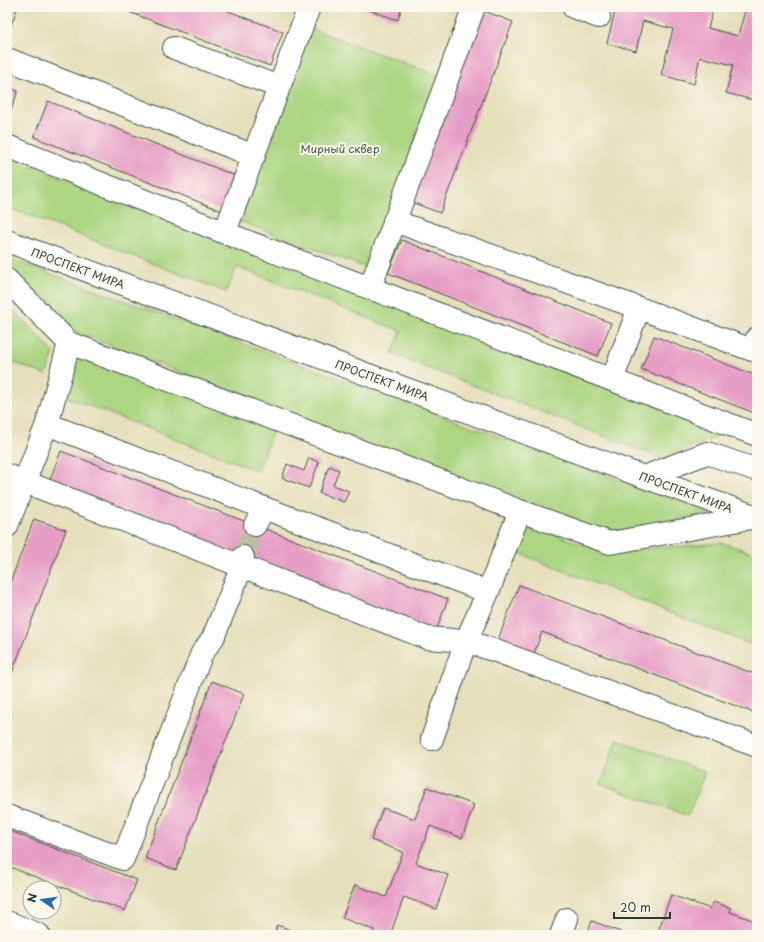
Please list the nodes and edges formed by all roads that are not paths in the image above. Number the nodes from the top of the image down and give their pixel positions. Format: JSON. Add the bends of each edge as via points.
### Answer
{"nodes":[{"id":1,"x":309,"y":7,"type":"edge"},
{"id":2,"x":474,"y":7,"type":"edge"},
{"id":3,"x":573,"y":7,"type":"edge"},
{"id":4,"x":598,"y":17,"type":"dead end"},
{"id":5,"x":174,"y":48,"type":"dead end"},
{"id":6,"x":7,"y":59,"type":"edge"},
{"id":7,"x":279,"y":87,"type":"junction"},
{"id":8,"x":7,"y":146,"type":"edge"},
{"id":9,"x":254,"y":156,"type":"junction"},
{"id":10,"x":394,"y":221,"type":"junction"},
{"id":11,"x":225,"y":232,"type":"junction"},
{"id":12,"x":7,"y":242,"type":"edge"},
{"id":13,"x":7,"y":280,"type":"edge"},
{"id":14,"x":370,"y":288,"type":"junction"},
{"id":15,"x":639,"y":308,"type":"junction"},
{"id":16,"x":757,"y":338,"type":"edge"},
{"id":17,"x":69,"y":343,"type":"junction"},
{"id":18,"x":612,"y":380,"type":"junction"},
{"id":19,"x":46,"y":424,"type":"junction"},
{"id":20,"x":757,"y":435,"type":"edge"},
{"id":21,"x":757,"y":470,"type":"edge"},
{"id":22,"x":644,"y":477,"type":"junction"},
{"id":23,"x":16,"y":479,"type":"edge"},
{"id":24,"x":520,"y":511,"type":"junction"},
{"id":25,"x":757,"y":517,"type":"edge"},
{"id":26,"x":7,"y":526,"type":"edge"},
{"id":27,"x":242,"y":562,"type":"junction"},
{"id":28,"x":488,"y":592,"type":"junction"},
{"id":29,"x":466,"y":641,"type":"junction"},
{"id":30,"x":432,"y":739,"type":"dead end"},
{"id":31,"x":757,"y":746,"type":"edge"},
{"id":32,"x":7,"y":816,"type":"edge"},
{"id":33,"x":7,"y":922,"type":"edge"},
{"id":34,"x":39,"y":935,"type":"edge"}],
"edges":[{"from":1,"to":7,"type":"street"},
{"from":2,"to":10,"type":"street"},
{"from":3,"to":4,"type":"street"},
{"from":5,"to":7,"type":"street"},
{"from":6,"to":9,"type":"street"},
{"from":7,"to":9,"type":"street"},
{"from":8,"to":11,"type":"street"},
{"from":9,"to":11,"type":"street"},
{"from":10,"to":14,"type":"street"},
{"from":10,"to":15,"type":"street"},
{"from":11,"to":14,"type":"street"},
{"from":12,"to":22,"type":"street","name":"ПРОСПЕКТ МИРА"},
{"from":13,"to":17,"type":"street"},
{"from":14,"to":18,"type":"street"},
{"from":15,"to":16,"type":"street","via":[[752,350]]},
{"from":15,"to":18,"type":"street"},
{"from":17,"to":19,"type":"street"},
{"from":17,"to":24,"type":"street"},
{"from":18,"to":20,"type":"street"},
{"from":19,"to":23,"type":"street"},
{"from":19,"to":28,"type":"street","via":[[260,516]]},
{"from":21,"to":22,"type":"street","via":[[707,453]]},
{"from":22,"to":25,"type":"street","name":"ПРОСПЕКТ МИРА"},
{"from":23,"to":26,"type":"street"},
{"from":23,"to":27,"type":"street"},
{"from":24,"to":25,"type":"street","via":[[610,543]]},
{"from":24,"to":28,"type":"street"},
{"from":27,"to":29,"type":"street","via":[[427,638]]},
{"from":27,"to":32,"type":"street","via":[[213,638],[202,653],[123,860]]},
{"from":28,"to":29,"type":"street"},
{"from":29,"to":30,"type":"street"},
{"from":29,"to":31,"type":"street"},
{"from":33,"to":34,"type":"street"}]}
